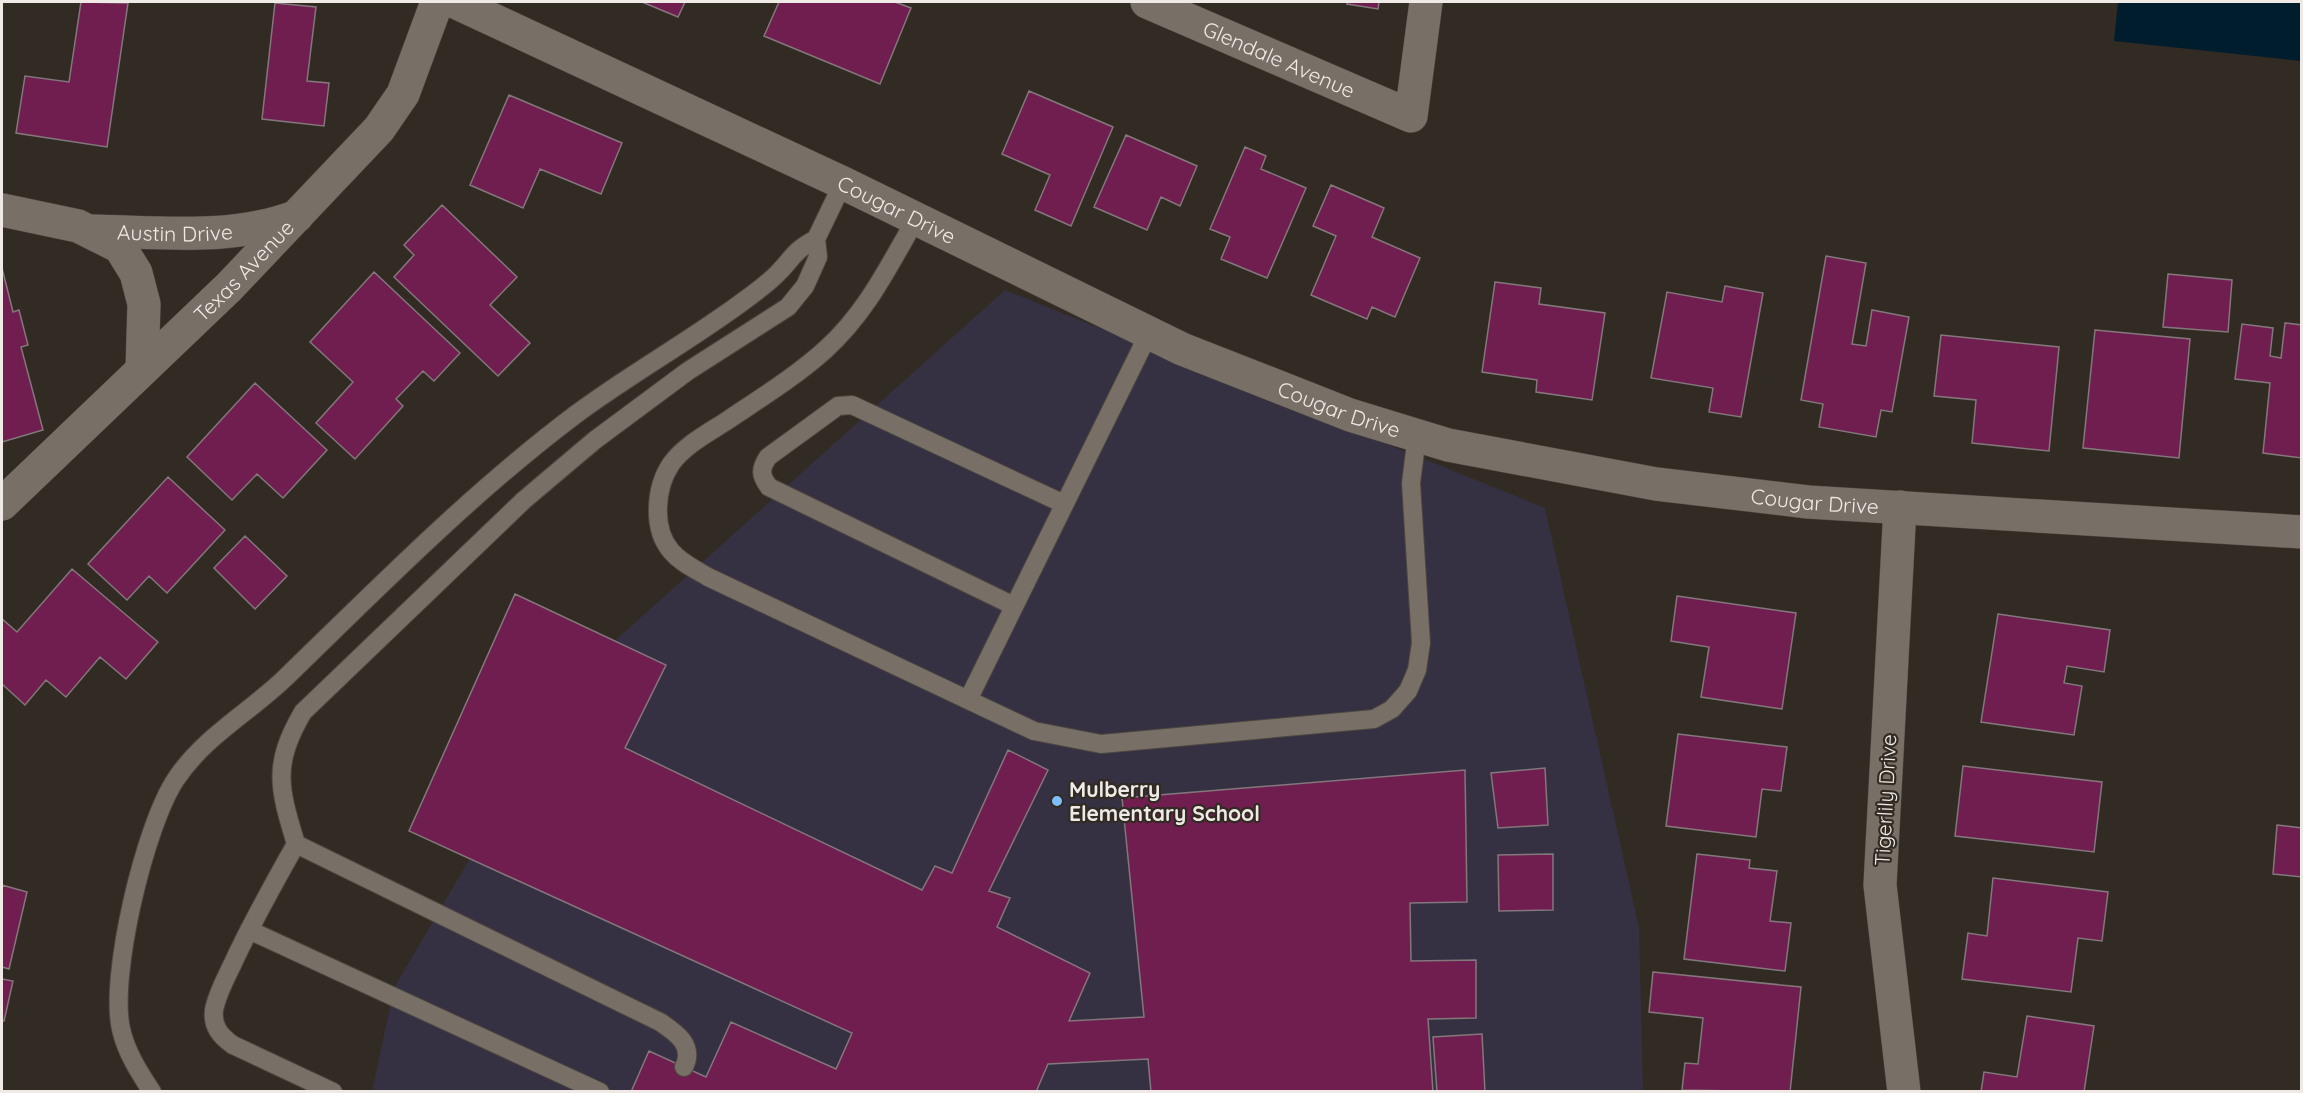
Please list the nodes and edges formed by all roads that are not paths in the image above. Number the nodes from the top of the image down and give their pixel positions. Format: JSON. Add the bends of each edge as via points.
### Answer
{"nodes":[{"id":1,"x":437,"y":2,"type":"edge"},
{"id":2,"x":455,"y":2,"type":"edge"},
{"id":3,"x":1147,"y":2,"type":"edge"},
{"id":4,"x":1426,"y":2,"type":"edge"},
{"id":5,"x":1184,"y":9,"type":"edge"},
{"id":6,"x":843,"y":183,"type":"junction"},
{"id":7,"x":2,"y":210,"type":"edge"},
{"id":8,"x":297,"y":216,"type":"junction"},
{"id":9,"x":916,"y":219,"type":"junction"},
{"id":10,"x":88,"y":231,"type":"junction"},
{"id":11,"x":816,"y":239,"type":"junction"},
{"id":12,"x":1149,"y":333,"type":"junction"},
{"id":13,"x":142,"y":370,"type":"junction"},
{"id":14,"x":1417,"y":436,"type":"junction"},
{"id":15,"x":2,"y":504,"type":"edge"},
{"id":16,"x":1064,"y":504,"type":"junction"},
{"id":17,"x":1900,"y":507,"type":"junction"},
{"id":18,"x":2301,"y":532,"type":"edge"},
{"id":19,"x":1014,"y":606,"type":"junction"},
{"id":20,"x":968,"y":700,"type":"junction"},
{"id":21,"x":296,"y":844,"type":"junction"},
{"id":22,"x":249,"y":930,"type":"junction"},
{"id":23,"x":684,"y":1067,"type":"dead end"},
{"id":24,"x":152,"y":1092,"type":"edge"},
{"id":25,"x":333,"y":1092,"type":"edge"},
{"id":26,"x":600,"y":1092,"type":"edge"},
{"id":27,"x":1904,"y":1092,"type":"edge"}],
"edges":[{"from":1,"to":8,"type":"street","name":"Texas Avenue","via":[[403,94],[380,129]]},
{"from":2,"to":6,"type":"street","name":"Cougar Drive"},
{"from":3,"to":5,"type":"street","name":"Glendale Avenue"},
{"from":4,"to":5,"type":"street","name":"Glendale Avenue","via":[[1411,116]]},
{"from":6,"to":9,"type":"street","name":"Cougar Drive"},
{"from":6,"to":11,"type":"lane"},
{"from":7,"to":10,"type":"street","name":"Austin Drive"},
{"from":8,"to":10,"type":"street","name":"Austin Drive","via":[[274,225],[212,232]]},
{"from":8,"to":13,"type":"street","name":"Texas Avenue","via":[[230,287]]},
{"from":9,"to":12,"type":"street","name":"Cougar Drive"},
{"from":9,"to":20,"type":"lane","via":[[869,302],[852,324],[788,379],[691,444],[671,465],[661,489],[658,512],[669,549],[708,577]]},
{"from":10,"to":13,"type":"street","name":"Austin Drive","via":[[120,247],[136,273],[144,304]]},
{"from":11,"to":21,"type":"lane","via":[[818,257],[805,286],[788,307],[688,371],[586,448],[524,500],[303,712],[289,736],[281,766],[282,794]]},
{"from":11,"to":24,"type":"lane","via":[[797,249],[777,274],[746,300],[575,415],[496,480],[275,687],[194,756],[174,781],[148,841],[117,988],[120,1028],[132,1061]]},
{"from":12,"to":14,"type":"street","name":"Cougar Drive","via":[[1182,350],[1340,411]]},
{"from":12,"to":16,"type":"lane"},
{"from":13,"to":15,"type":"street","name":"Texas Avenue"},
{"from":14,"to":17,"type":"street","name":"Cougar Drive","via":[[1656,484]]},
{"from":14,"to":20,"type":"lane","via":[[1411,483],[1420,643],[1416,670],[1408,691],[1392,709],[1374,720],[1101,744],[1034,731]]},
{"from":16,"to":19,"type":"lane"},
{"from":16,"to":19,"type":"lane","via":[[852,405],[838,406],[768,457],[761,468],[769,487]]},
{"from":17,"to":18,"type":"street","name":"Cougar Drive"},
{"from":17,"to":27,"type":"street","name":"Tigerlily Drive","via":[[1881,885]]},
{"from":19,"to":20,"type":"lane"},
{"from":21,"to":22,"type":"lane"},
{"from":21,"to":23,"type":"lane","via":[[660,1022],[687,1046]]},
{"from":22,"to":25,"type":"lane","via":[[219,992],[214,1011],[216,1027],[233,1044]]},
{"from":22,"to":26,"type":"lane"}]}
